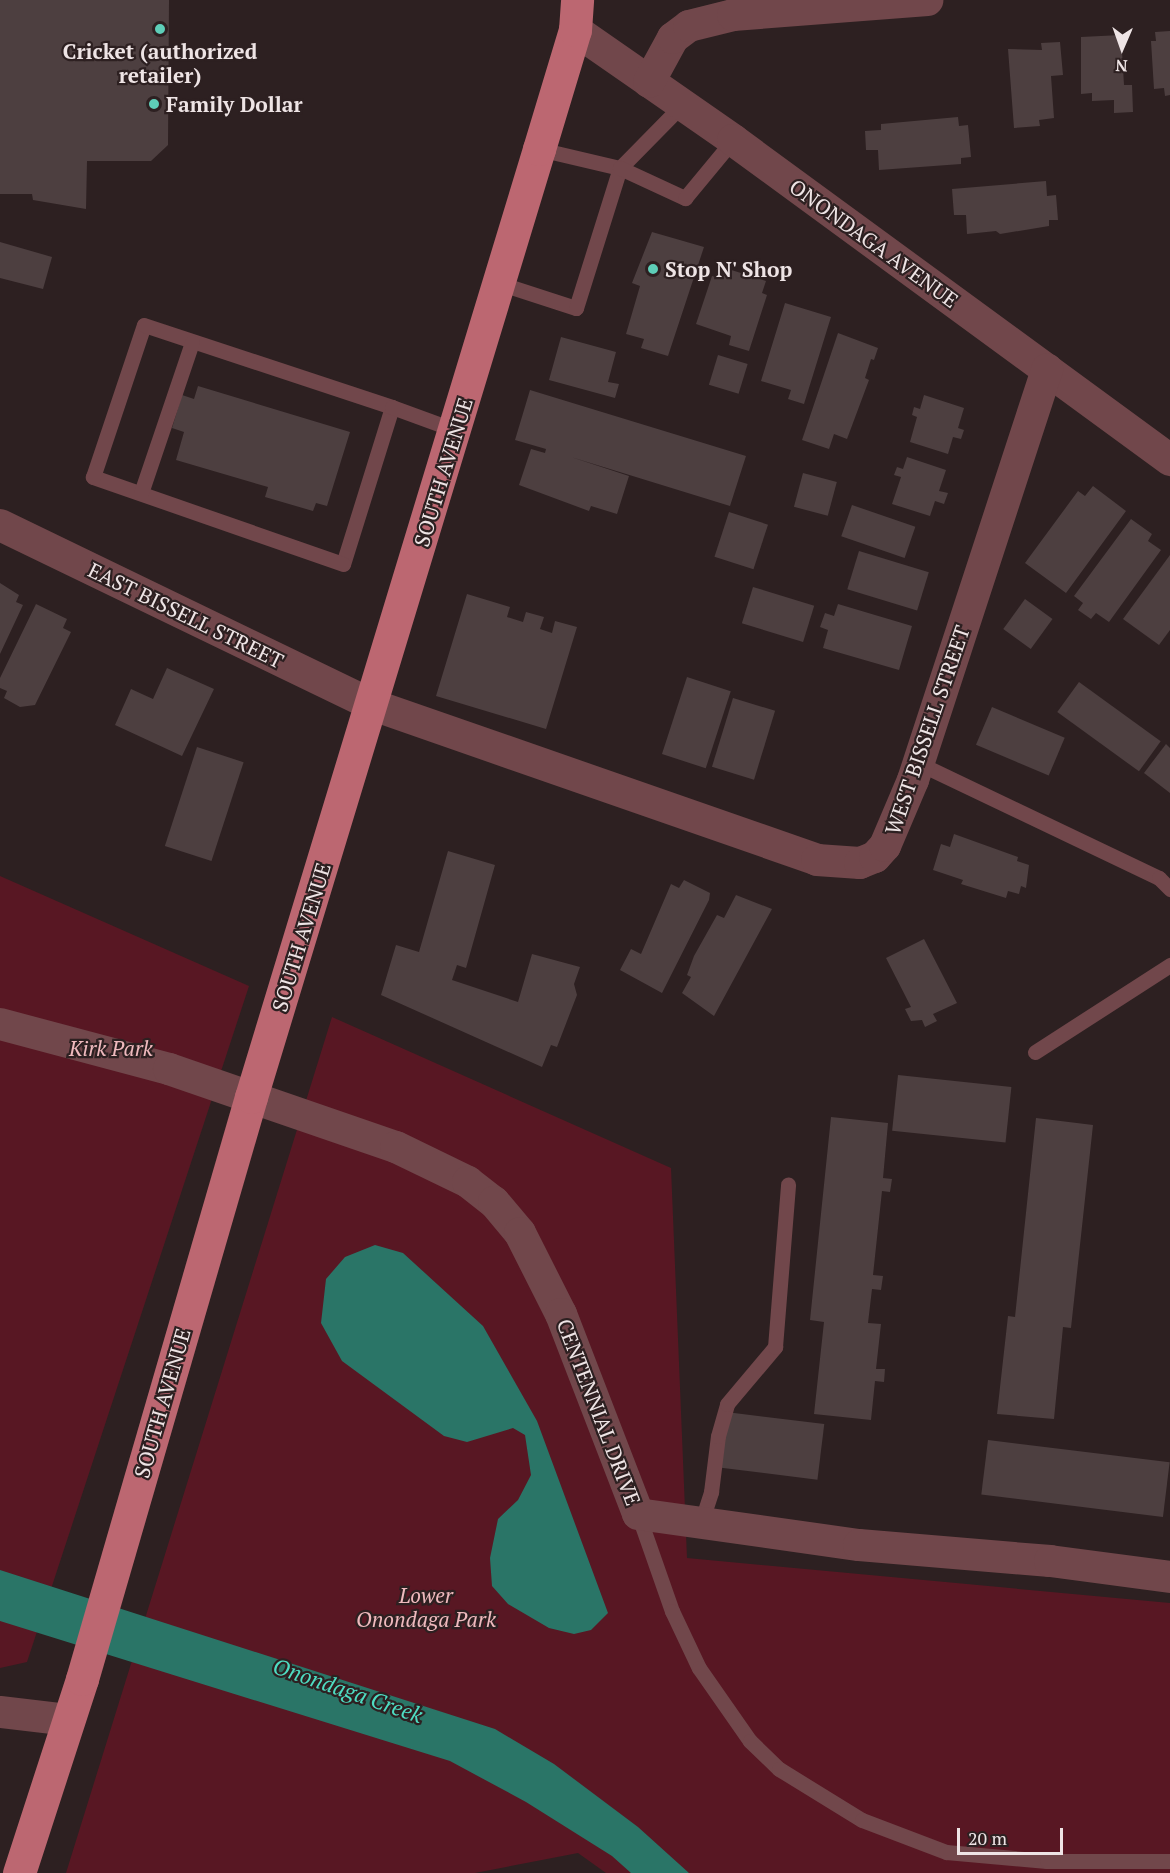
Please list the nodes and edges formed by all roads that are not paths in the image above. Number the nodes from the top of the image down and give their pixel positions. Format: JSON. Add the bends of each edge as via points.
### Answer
{"nodes":[{"id":1,"x":927,"y":0,"type":"edge"},
{"id":2,"x":844,"y":3,"type":"edge"},
{"id":3,"x":576,"y":15,"type":"edge"},
{"id":4,"x":649,"y":82,"type":"junction"},
{"id":5,"x":681,"y":106,"type":"junction"},
{"id":6,"x":733,"y":140,"type":"junction"},
{"id":7,"x":539,"y":149,"type":"junction"},
{"id":8,"x":620,"y":168,"type":"junction"},
{"id":9,"x":499,"y":283,"type":"junction"},
{"id":10,"x":192,"y":342,"type":"junction"},
{"id":11,"x":1047,"y":369,"type":"junction"},
{"id":12,"x":392,"y":407,"type":"junction"},
{"id":13,"x":455,"y":429,"type":"junction"},
{"id":14,"x":1170,"y":460,"type":"edge"},
{"id":15,"x":141,"y":493,"type":"junction"},
{"id":16,"x":0,"y":525,"type":"edge"},
{"id":17,"x":373,"y":705,"type":"junction"},
{"id":18,"x":918,"y":764,"type":"junction"},
{"id":19,"x":1170,"y":889,"type":"edge"},
{"id":20,"x":1170,"y":965,"type":"edge"},
{"id":21,"x":0,"y":1024,"type":"edge"},
{"id":22,"x":1035,"y":1052,"type":"dead end"},
{"id":23,"x":251,"y":1098,"type":"junction"},
{"id":24,"x":788,"y":1185,"type":"dead end"},
{"id":25,"x":639,"y":1514,"type":"junction"},
{"id":26,"x":701,"y":1523,"type":"junction"},
{"id":27,"x":1170,"y":1577,"type":"edge"},
{"id":28,"x":0,"y":1712,"type":"edge"},
{"id":29,"x":68,"y":1720,"type":"junction"},
{"id":30,"x":1170,"y":1861,"type":"edge"},
{"id":31,"x":19,"y":1873,"type":"edge"}],
"edges":[{"from":1,"to":2,"type":"street"},
{"from":2,"to":4,"type":"street","via":[[733,15],[689,26],[673,38]]},
{"from":3,"to":4,"type":"street","name":"ONONDAGA AVENUE"},
{"from":3,"to":7,"type":"main road","name":"SOUTH AVENUE"},
{"from":4,"to":5,"type":"street","name":"ONONDAGA AVENUE"},
{"from":5,"to":6,"type":"street","name":"ONONDAGA AVENUE"},
{"from":5,"to":8,"type":"lane"},
{"from":6,"to":8,"type":"lane","via":[[685,198]]},
{"from":6,"to":11,"type":"street","name":"ONONDAGA AVENUE"},
{"from":7,"to":8,"type":"lane"},
{"from":7,"to":9,"type":"main road","name":"SOUTH AVENUE"},
{"from":8,"to":9,"type":"lane","via":[[576,308]]},
{"from":9,"to":13,"type":"main road","name":"SOUTH AVENUE"},
{"from":10,"to":12,"type":"lane"},
{"from":10,"to":15,"type":"lane"},
{"from":10,"to":15,"type":"lane","via":[[144,325],[93,477]]},
{"from":11,"to":14,"type":"street","name":"ONONDAGA AVENUE"},
{"from":11,"to":18,"type":"street","name":"WEST BISSELL STREET"},
{"from":12,"to":13,"type":"lane"},
{"from":12,"to":15,"type":"lane","via":[[343,564]]},
{"from":13,"to":17,"type":"main road","name":"SOUTH AVENUE"},
{"from":16,"to":17,"type":"street","name":"EAST BISSELL STREET"},
{"from":17,"to":18,"type":"street","name":"WEST BISSELL STREET","via":[[817,860],[860,863],[875,857],[885,846]]},
{"from":17,"to":23,"type":"main road","name":"SOUTH AVENUE"},
{"from":18,"to":19,"type":"lane","via":[[1159,878]]},
{"from":20,"to":22,"type":"lane"},
{"from":21,"to":23,"type":"street","name":"CENTENNIAL DRIVE","via":[[169,1069]]},
{"from":23,"to":25,"type":"street","name":"CENTENNIAL DRIVE","via":[[396,1147],[468,1182],[494,1202],[520,1233],[561,1314]]},
{"from":23,"to":29,"type":"main road","name":"SOUTH AVENUE"},
{"from":24,"to":26,"type":"lane","via":[[775,1347],[727,1404],[718,1436],[711,1492]]},
{"from":25,"to":26,"type":"street","name":"CENTENNIAL DRIVE"},
{"from":25,"to":30,"type":"lane","via":[[672,1611],[699,1668],[750,1741],[779,1768],[862,1821],[946,1852],[1047,1861]]},
{"from":26,"to":27,"type":"street","name":"CENTENNIAL DRIVE","via":[[859,1545],[1050,1561]]},
{"from":28,"to":29,"type":"street"},
{"from":29,"to":31,"type":"main road","name":"SOUTH AVENUE"}]}
